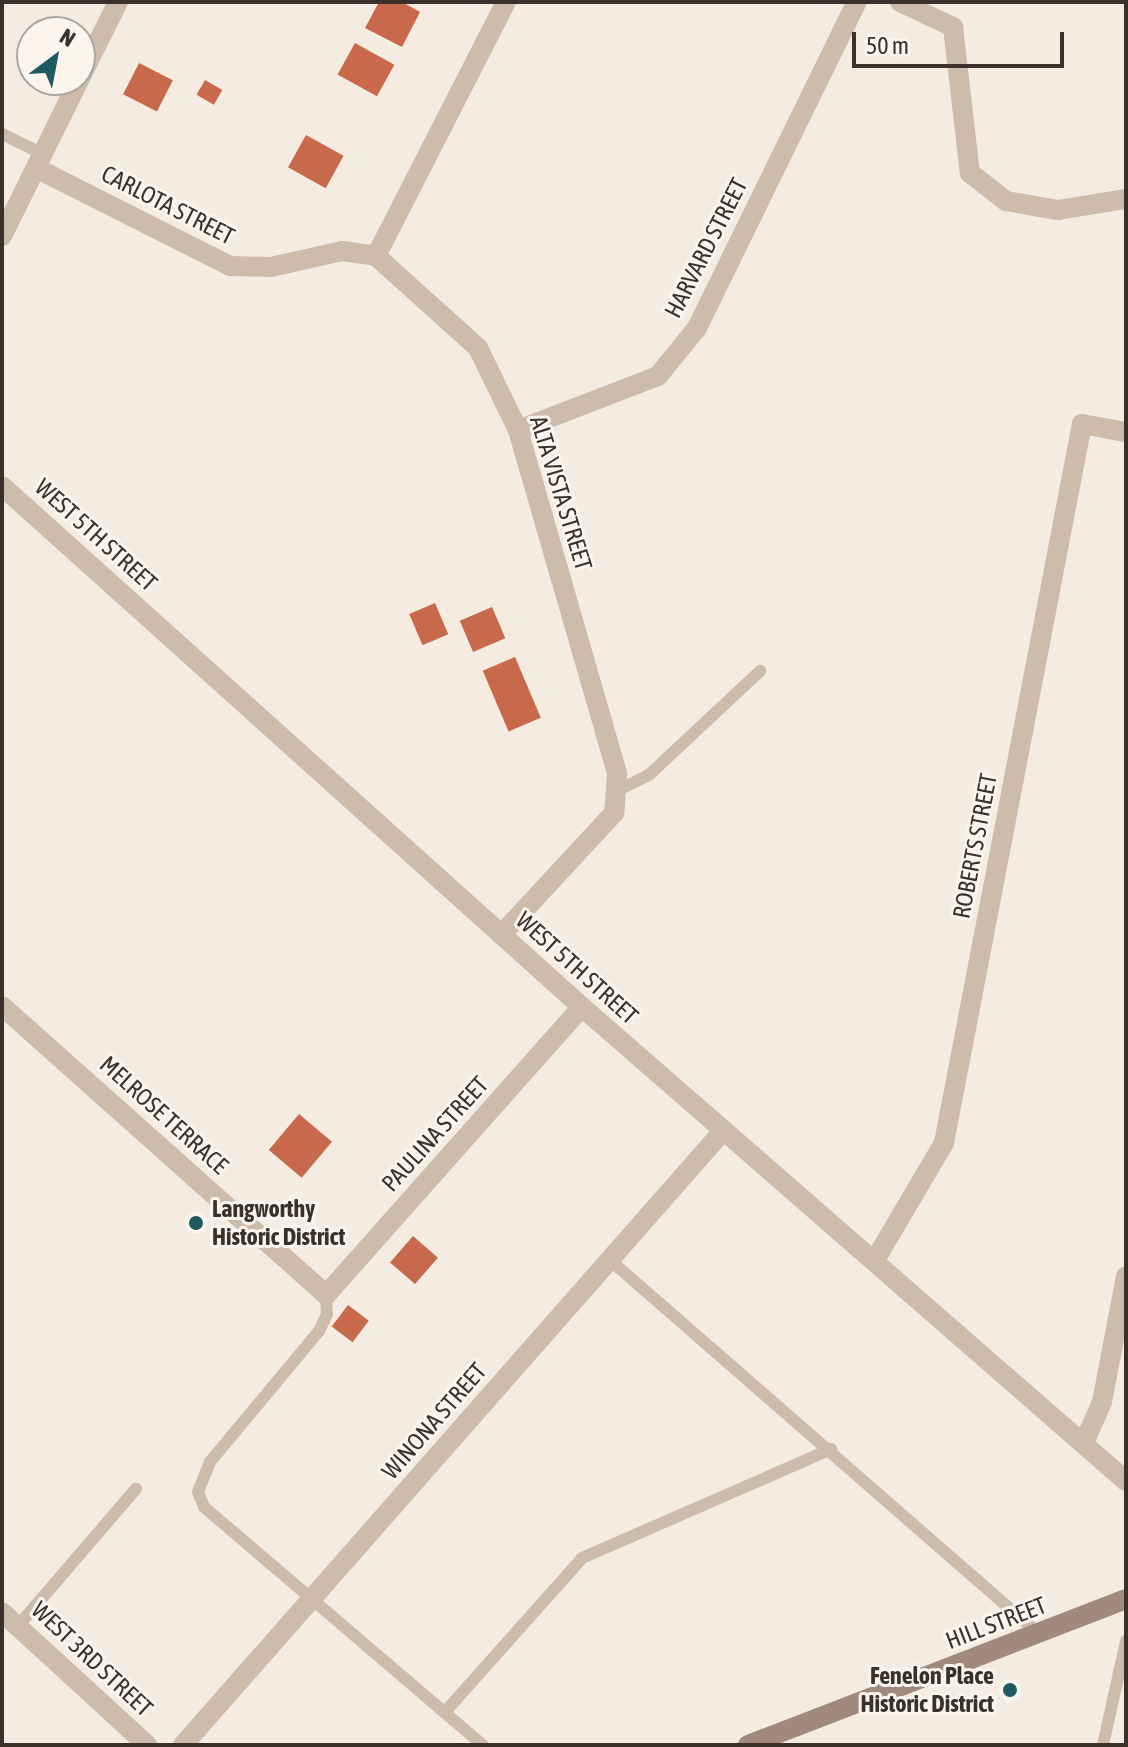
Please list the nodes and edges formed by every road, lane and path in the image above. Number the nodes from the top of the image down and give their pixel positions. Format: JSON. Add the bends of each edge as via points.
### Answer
{"nodes":[{"id":1,"x":118,"y":2,"type":"edge"},
{"id":2,"x":506,"y":2,"type":"edge"},
{"id":3,"x":857,"y":2,"type":"edge"},
{"id":4,"x":900,"y":2,"type":"edge"},
{"id":5,"x":96,"y":47,"type":"edge"},
{"id":6,"x":72,"y":96,"type":"edge"},
{"id":7,"x":2,"y":134,"type":"edge"},
{"id":8,"x":39,"y":161,"type":"junction"},
{"id":9,"x":1126,"y":199,"type":"edge"},
{"id":10,"x":2,"y":236,"type":"edge"},
{"id":11,"x":376,"y":256,"type":"junction"},
{"id":12,"x":518,"y":430,"type":"junction"},
{"id":13,"x":1126,"y":432,"type":"edge"},
{"id":14,"x":2,"y":486,"type":"edge"},
{"id":15,"x":760,"y":671,"type":"dead end"},
{"id":16,"x":615,"y":792,"type":"junction"},
{"id":17,"x":501,"y":935,"type":"junction"},
{"id":18,"x":2,"y":1006,"type":"edge"},
{"id":19,"x":582,"y":1007,"type":"junction"},
{"id":20,"x":723,"y":1131,"type":"junction"},
{"id":21,"x":610,"y":1260,"type":"junction"},
{"id":22,"x":875,"y":1260,"type":"junction"},
{"id":23,"x":1126,"y":1276,"type":"edge"},
{"id":24,"x":326,"y":1295,"type":"junction"},
{"id":25,"x":1084,"y":1443,"type":"junction"},
{"id":26,"x":831,"y":1449,"type":"junction"},
{"id":27,"x":1126,"y":1481,"type":"edge"},
{"id":28,"x":136,"y":1489,"type":"dead end"},
{"id":29,"x":1126,"y":1599,"type":"edge"},
{"id":30,"x":311,"y":1600,"type":"junction"},
{"id":31,"x":2,"y":1612,"type":"edge"},
{"id":32,"x":18,"y":1626,"type":"junction"},
{"id":33,"x":1040,"y":1635,"type":"junction"},
{"id":34,"x":1126,"y":1641,"type":"edge"},
{"id":35,"x":445,"y":1712,"type":"junction"},
{"id":36,"x":147,"y":1745,"type":"edge"},
{"id":37,"x":183,"y":1745,"type":"edge"},
{"id":38,"x":483,"y":1745,"type":"edge"},
{"id":39,"x":748,"y":1745,"type":"edge"},
{"id":40,"x":1103,"y":1745,"type":"edge"}],
"edges":[{"from":1,"to":5,"type":"street"},
{"from":2,"to":11,"type":"street"},
{"from":3,"to":12,"type":"street","name":"HARVARD STREET","via":[[697,328],[658,376]]},
{"from":4,"to":9,"type":"street","via":[[953,27],[970,173],[1006,201],[1058,210]]},
{"from":6,"to":8,"type":"street"},
{"from":7,"to":8,"type":"lane"},
{"from":8,"to":10,"type":"street"},
{"from":8,"to":11,"type":"street","name":"CARLOTA STREET","via":[[230,266],[271,267],[342,251]]},
{"from":11,"to":12,"type":"street","name":"ALTA VISTA STREET","via":[[478,348]]},
{"from":12,"to":16,"type":"street","name":"ALTA VISTA STREET","via":[[617,774]]},
{"from":13,"to":22,"type":"street","name":"ROBERTS STREET","via":[[1082,424],[944,1143]]},
{"from":14,"to":17,"type":"street","name":"WEST 5TH STREET"},
{"from":15,"to":16,"type":"lane","via":[[650,774]]},
{"from":16,"to":17,"type":"street","name":"ALTA VISTA STREET","via":[[614,813]]},
{"from":17,"to":19,"type":"street","name":"WEST 5TH STREET"},
{"from":18,"to":24,"type":"street","name":"MELROSE TERRACE"},
{"from":19,"to":20,"type":"street","name":"WEST 5TH STREET"},
{"from":19,"to":24,"type":"street","name":"PAULINA STREET"},
{"from":20,"to":21,"type":"street","name":"WINONA STREET"},
{"from":20,"to":22,"type":"street","name":"WEST 5TH STREET"},
{"from":21,"to":26,"type":"lane"},
{"from":21,"to":30,"type":"street","name":"WINONA STREET"},
{"from":22,"to":25,"type":"street","name":"WEST 5TH STREET"},
{"from":23,"to":25,"type":"street","via":[[1102,1402]]},
{"from":24,"to":30,"type":"lane","via":[[327,1314],[319,1331],[210,1462],[198,1492],[204,1507]]},
{"from":25,"to":27,"type":"street","name":"WEST 5TH STREET"},
{"from":26,"to":33,"type":"lane"},
{"from":26,"to":35,"type":"lane","via":[[582,1558]]},
{"from":28,"to":32,"type":"lane"},
{"from":29,"to":33,"type":"main road","name":"HILL STREET"},
{"from":30,"to":35,"type":"lane"},
{"from":30,"to":37,"type":"street","name":"WINONA STREET"},
{"from":31,"to":32,"type":"street","name":"WEST 3RD STREET"},
{"from":32,"to":36,"type":"street","name":"WEST 3RD STREET"},
{"from":33,"to":39,"type":"main road","name":"HILL STREET"},
{"from":34,"to":40,"type":"lane"},
{"from":35,"to":38,"type":"lane"}]}
